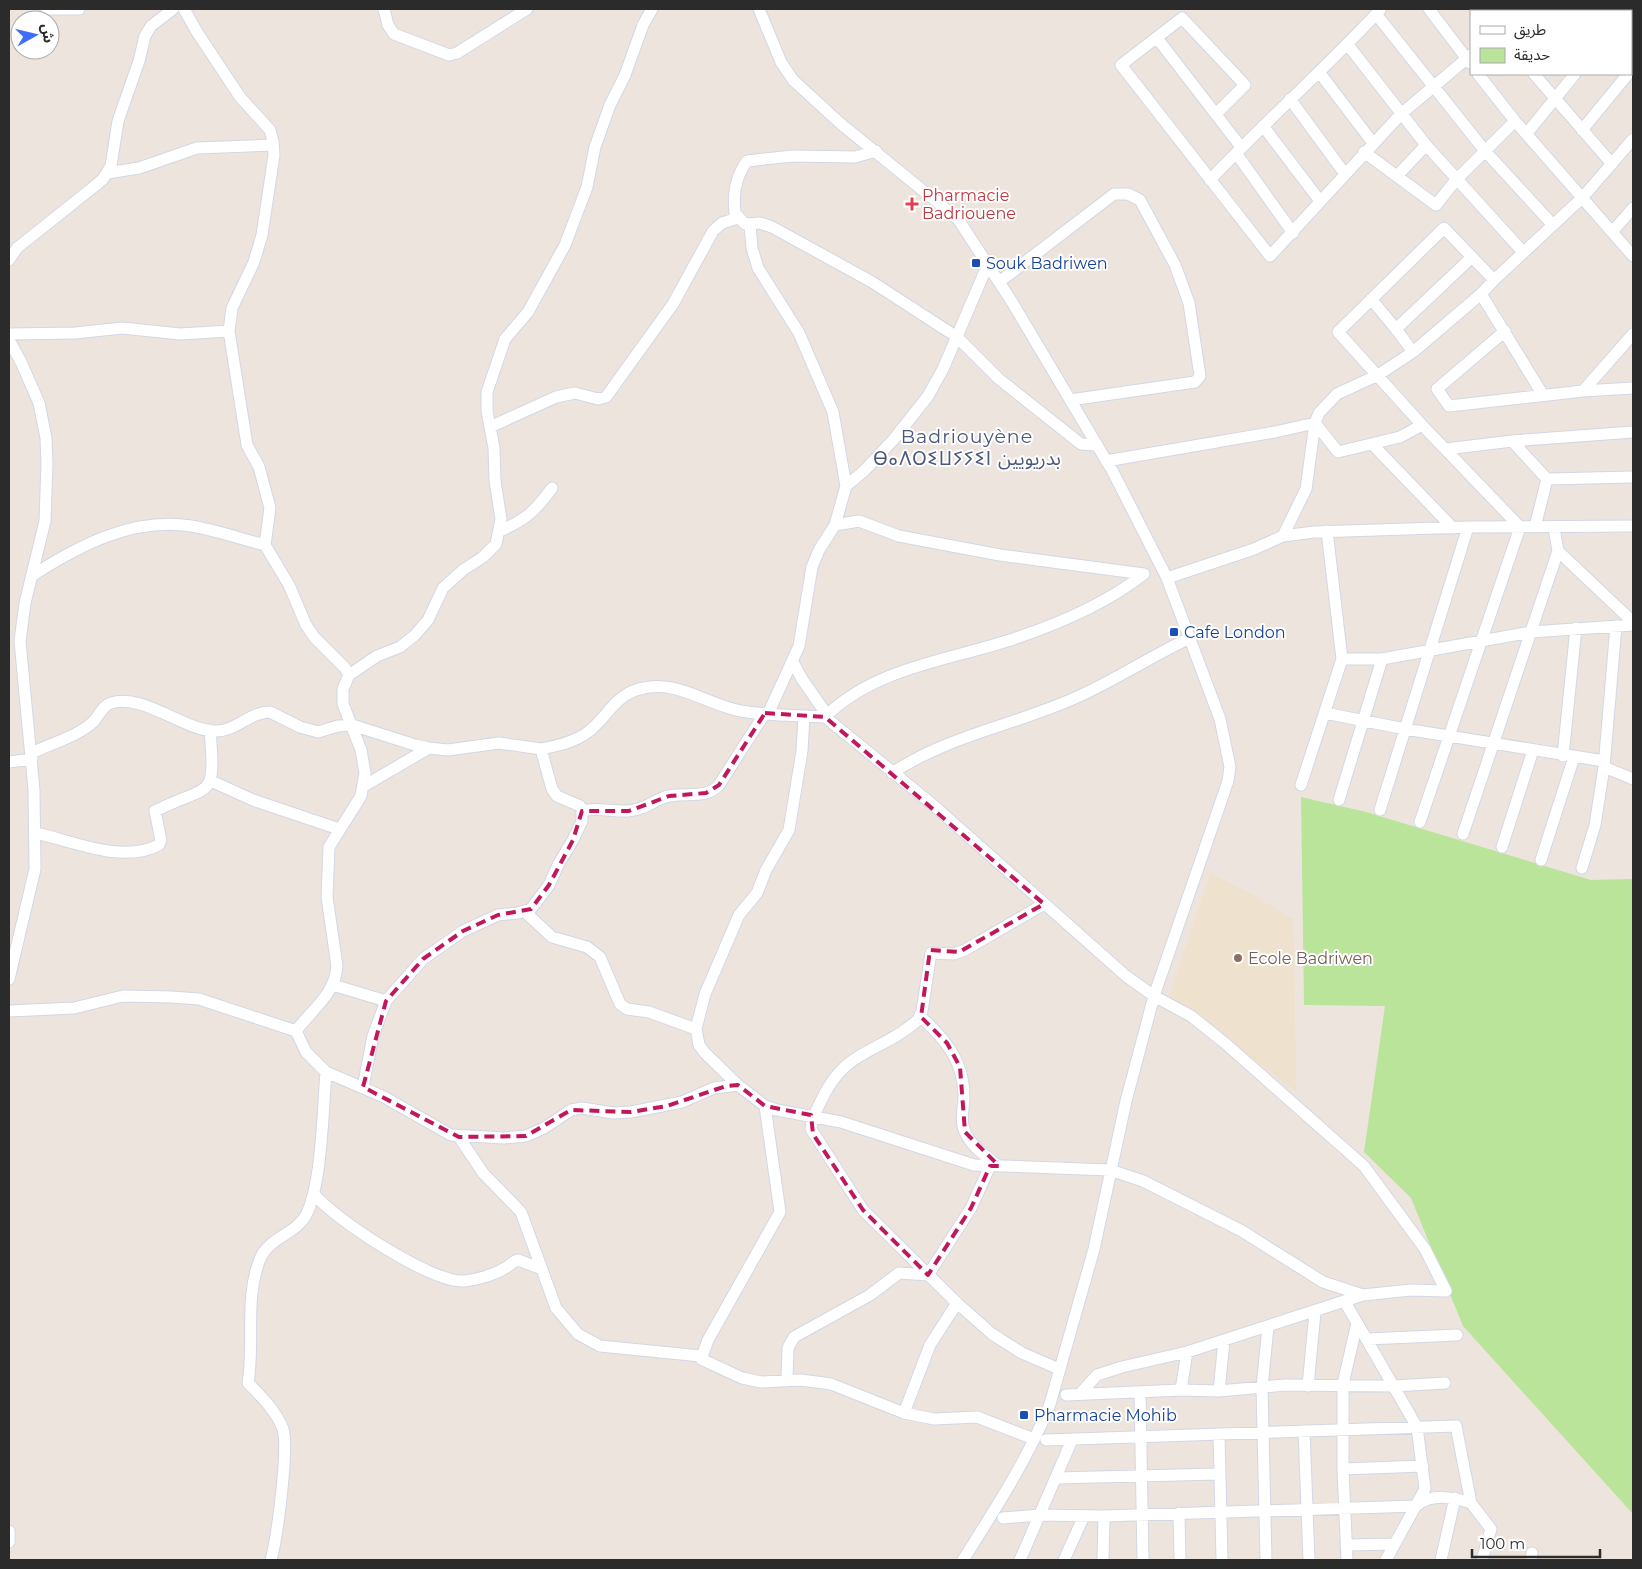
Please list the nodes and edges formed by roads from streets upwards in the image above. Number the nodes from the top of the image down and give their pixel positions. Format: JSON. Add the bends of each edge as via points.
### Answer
{"nodes":[{"id":1,"x":47,"y":9,"type":"edge"},
{"id":2,"x":79,"y":9,"type":"edge"},
{"id":3,"x":173,"y":9,"type":"edge"},
{"id":4,"x":184,"y":9,"type":"edge"},
{"id":5,"x":384,"y":9,"type":"edge"},
{"id":6,"x":527,"y":9,"type":"edge"},
{"id":7,"x":652,"y":9,"type":"edge"},
{"id":8,"x":759,"y":9,"type":"edge"},
{"id":9,"x":1429,"y":9,"type":"edge"},
{"id":10,"x":1378,"y":12,"type":"edge"},
{"id":11,"x":1157,"y":38,"type":"junction"},
{"id":12,"x":1348,"y":45,"type":"junction"},
{"id":13,"x":1469,"y":59,"type":"edge"},
{"id":14,"x":1319,"y":72,"type":"junction"},
{"id":15,"x":1479,"y":75,"type":"edge"},
{"id":16,"x":1535,"y":75,"type":"edge"},
{"id":17,"x":1574,"y":75,"type":"edge"},
{"id":18,"x":1627,"y":75,"type":"edge"},
{"id":19,"x":1432,"y":87,"type":"junction"},
{"id":20,"x":1290,"y":98,"type":"junction"},
{"id":21,"x":1554,"y":99,"type":"junction"},
{"id":22,"x":1216,"y":114,"type":"junction"},
{"id":23,"x":1401,"y":114,"type":"junction"},
{"id":24,"x":1514,"y":121,"type":"junction"},
{"id":25,"x":1263,"y":126,"type":"junction"},
{"id":26,"x":1582,"y":130,"type":"junction"},
{"id":27,"x":1527,"y":133,"type":"junction"},
{"id":28,"x":1633,"y":139,"type":"edge"},
{"id":29,"x":1373,"y":143,"type":"junction"},
{"id":30,"x":273,"y":145,"type":"junction"},
{"id":31,"x":1426,"y":145,"type":"junction"},
{"id":32,"x":1238,"y":150,"type":"junction"},
{"id":33,"x":1485,"y":151,"type":"junction"},
{"id":34,"x":876,"y":152,"type":"junction"},
{"id":35,"x":1364,"y":152,"type":"junction"},
{"id":36,"x":1612,"y":164,"type":"junction"},
{"id":37,"x":107,"y":173,"type":"junction"},
{"id":38,"x":1345,"y":174,"type":"junction"},
{"id":39,"x":1397,"y":176,"type":"junction"},
{"id":40,"x":1210,"y":180,"type":"junction"},
{"id":41,"x":1456,"y":180,"type":"junction"},
{"id":42,"x":1583,"y":197,"type":"junction"},
{"id":43,"x":1320,"y":201,"type":"junction"},
{"id":44,"x":1633,"y":208,"type":"edge"},
{"id":45,"x":738,"y":218,"type":"junction"},
{"id":46,"x":1552,"y":224,"type":"junction"},
{"id":47,"x":750,"y":225,"type":"junction"},
{"id":48,"x":1612,"y":232,"type":"junction"},
{"id":49,"x":1293,"y":233,"type":"junction"},
{"id":50,"x":1523,"y":252,"type":"junction"},
{"id":51,"x":1633,"y":256,"type":"edge"},
{"id":52,"x":1472,"y":257,"type":"junction"},
{"id":53,"x":9,"y":260,"type":"edge"},
{"id":54,"x":988,"y":264,"type":"junction"},
{"id":55,"x":1494,"y":280,"type":"junction"},
{"id":56,"x":1000,"y":282,"type":"junction"},
{"id":57,"x":1481,"y":294,"type":"junction"},
{"id":58,"x":1371,"y":299,"type":"junction"},
{"id":59,"x":1396,"y":329,"type":"junction"},
{"id":60,"x":228,"y":331,"type":"junction"},
{"id":61,"x":1505,"y":331,"type":"junction"},
{"id":62,"x":9,"y":334,"type":"edge"},
{"id":63,"x":1633,"y":334,"type":"edge"},
{"id":64,"x":957,"y":337,"type":"junction"},
{"id":65,"x":9,"y":340,"type":"edge"},
{"id":66,"x":1413,"y":352,"type":"junction"},
{"id":67,"x":1378,"y":375,"type":"junction"},
{"id":68,"x":1633,"y":388,"type":"edge"},
{"id":69,"x":1583,"y":391,"type":"junction"},
{"id":70,"x":1543,"y":395,"type":"junction"},
{"id":71,"x":1070,"y":400,"type":"junction"},
{"id":72,"x":1315,"y":422,"type":"junction"},
{"id":73,"x":1422,"y":425,"type":"junction"},
{"id":74,"x":490,"y":427,"type":"junction"},
{"id":75,"x":1633,"y":432,"type":"edge"},
{"id":76,"x":1512,"y":441,"type":"junction"},
{"id":77,"x":1372,"y":444,"type":"junction"},
{"id":78,"x":1095,"y":445,"type":"junction"},
{"id":79,"x":1446,"y":449,"type":"junction"},
{"id":80,"x":1106,"y":461,"type":"junction"},
{"id":81,"x":1633,"y":477,"type":"edge"},
{"id":82,"x":1547,"y":479,"type":"junction"},
{"id":83,"x":846,"y":486,"type":"junction"},
{"id":84,"x":552,"y":488,"type":"dead end"},
{"id":85,"x":835,"y":525,"type":"junction"},
{"id":86,"x":1633,"y":526,"type":"edge"},
{"id":87,"x":1468,"y":527,"type":"junction"},
{"id":88,"x":1520,"y":527,"type":"junction"},
{"id":89,"x":1535,"y":527,"type":"junction"},
{"id":90,"x":1453,"y":528,"type":"junction"},
{"id":91,"x":1554,"y":528,"type":"junction"},
{"id":92,"x":500,"y":531,"type":"junction"},
{"id":93,"x":1327,"y":531,"type":"junction"},
{"id":94,"x":1283,"y":536,"type":"junction"},
{"id":95,"x":265,"y":545,"type":"junction"},
{"id":96,"x":1558,"y":551,"type":"junction"},
{"id":97,"x":1160,"y":565,"type":"junction"},
{"id":98,"x":34,"y":574,"type":"junction"},
{"id":99,"x":1144,"y":574,"type":"junction"},
{"id":100,"x":1166,"y":578,"type":"junction"},
{"id":101,"x":1633,"y":623,"type":"edge"},
{"id":102,"x":1616,"y":626,"type":"junction"},
{"id":103,"x":1576,"y":628,"type":"junction"},
{"id":104,"x":1531,"y":632,"type":"junction"},
{"id":105,"x":1190,"y":638,"type":"junction"},
{"id":106,"x":1480,"y":642,"type":"junction"},
{"id":107,"x":1430,"y":651,"type":"junction"},
{"id":108,"x":1342,"y":659,"type":"junction"},
{"id":109,"x":1382,"y":659,"type":"junction"},
{"id":110,"x":793,"y":662,"type":"junction"},
{"id":111,"x":349,"y":675,"type":"junction"},
{"id":112,"x":1325,"y":713,"type":"junction"},
{"id":113,"x":766,"y":714,"type":"junction"},
{"id":114,"x":804,"y":716,"type":"junction"},
{"id":115,"x":826,"y":716,"type":"junction"},
{"id":116,"x":1363,"y":719,"type":"junction"},
{"id":117,"x":352,"y":725,"type":"junction"},
{"id":118,"x":1405,"y":729,"type":"junction"},
{"id":119,"x":210,"y":730,"type":"junction"},
{"id":120,"x":1448,"y":736,"type":"junction"},
{"id":121,"x":1493,"y":744,"type":"junction"},
{"id":122,"x":429,"y":748,"type":"junction"},
{"id":123,"x":541,"y":749,"type":"junction"},
{"id":124,"x":1533,"y":750,"type":"junction"},
{"id":125,"x":32,"y":756,"type":"junction"},
{"id":126,"x":1568,"y":756,"type":"junction"},
{"id":127,"x":9,"y":762,"type":"edge"},
{"id":128,"x":1604,"y":764,"type":"junction"},
{"id":129,"x":892,"y":773,"type":"junction"},
{"id":130,"x":1633,"y":779,"type":"edge"},
{"id":131,"x":211,"y":781,"type":"junction"},
{"id":132,"x":1301,"y":785,"type":"dead end"},
{"id":133,"x":364,"y":786,"type":"junction"},
{"id":134,"x":1339,"y":800,"type":"dead end"},
{"id":135,"x":1380,"y":810,"type":"dead end"},
{"id":136,"x":582,"y":811,"type":"junction"},
{"id":137,"x":1420,"y":822,"type":"dead end"},
{"id":138,"x":339,"y":829,"type":"junction"},
{"id":139,"x":36,"y":833,"type":"junction"},
{"id":140,"x":1462,"y":834,"type":"dead end"},
{"id":141,"x":1502,"y":847,"type":"dead end"},
{"id":142,"x":1541,"y":860,"type":"dead end"},
{"id":143,"x":1582,"y":868,"type":"dead end"},
{"id":144,"x":1044,"y":904,"type":"junction"},
{"id":145,"x":525,"y":912,"type":"junction"},
{"id":146,"x":9,"y":979,"type":"edge"},
{"id":147,"x":333,"y":986,"type":"junction"},
{"id":148,"x":1154,"y":996,"type":"junction"},
{"id":149,"x":386,"y":1001,"type":"junction"},
{"id":150,"x":9,"y":1011,"type":"edge"},
{"id":151,"x":921,"y":1017,"type":"junction"},
{"id":152,"x":696,"y":1029,"type":"junction"},
{"id":153,"x":296,"y":1031,"type":"junction"},
{"id":154,"x":326,"y":1072,"type":"junction"},
{"id":155,"x":738,"y":1085,"type":"junction"},
{"id":156,"x":363,"y":1087,"type":"junction"},
{"id":157,"x":765,"y":1106,"type":"junction"},
{"id":158,"x":814,"y":1116,"type":"junction"},
{"id":159,"x":459,"y":1137,"type":"junction"},
{"id":160,"x":995,"y":1166,"type":"junction"},
{"id":161,"x":1110,"y":1170,"type":"junction"},
{"id":162,"x":314,"y":1194,"type":"junction"},
{"id":163,"x":542,"y":1269,"type":"junction"},
{"id":164,"x":928,"y":1275,"type":"junction"},
{"id":165,"x":1363,"y":1295,"type":"junction"},
{"id":166,"x":1345,"y":1302,"type":"junction"},
{"id":167,"x":957,"y":1303,"type":"junction"},
{"id":168,"x":1315,"y":1312,"type":"junction"},
{"id":169,"x":1357,"y":1323,"type":"junction"},
{"id":170,"x":1268,"y":1327,"type":"junction"},
{"id":171,"x":1457,"y":1335,"type":"dead end"},
{"id":172,"x":1366,"y":1339,"type":"junction"},
{"id":173,"x":1224,"y":1341,"type":"junction"},
{"id":174,"x":1187,"y":1352,"type":"junction"},
{"id":175,"x":701,"y":1356,"type":"junction"},
{"id":176,"x":1059,"y":1369,"type":"junction"},
{"id":177,"x":787,"y":1380,"type":"junction"},
{"id":178,"x":1445,"y":1383,"type":"dead end"},
{"id":179,"x":1344,"y":1384,"type":"junction"},
{"id":180,"x":1308,"y":1386,"type":"junction"},
{"id":181,"x":1394,"y":1386,"type":"junction"},
{"id":182,"x":1262,"y":1387,"type":"junction"},
{"id":183,"x":1181,"y":1390,"type":"junction"},
{"id":184,"x":1219,"y":1390,"type":"junction"},
{"id":185,"x":1140,"y":1392,"type":"junction"},
{"id":186,"x":1080,"y":1394,"type":"junction"},
{"id":187,"x":1066,"y":1395,"type":"dead end"},
{"id":188,"x":904,"y":1413,"type":"junction"},
{"id":189,"x":1418,"y":1427,"type":"junction"},
{"id":190,"x":1343,"y":1429,"type":"junction"},
{"id":191,"x":1304,"y":1430,"type":"junction"},
{"id":192,"x":1263,"y":1432,"type":"junction"},
{"id":193,"x":1219,"y":1434,"type":"junction"},
{"id":194,"x":1141,"y":1436,"type":"junction"},
{"id":195,"x":1034,"y":1439,"type":"junction"},
{"id":196,"x":1046,"y":1440,"type":"dead end"},
{"id":197,"x":1072,"y":1440,"type":"junction"},
{"id":198,"x":1423,"y":1466,"type":"junction"},
{"id":199,"x":1343,"y":1469,"type":"junction"},
{"id":200,"x":1218,"y":1474,"type":"junction"},
{"id":201,"x":1141,"y":1476,"type":"junction"},
{"id":202,"x":1056,"y":1478,"type":"junction"},
{"id":203,"x":1455,"y":1498,"type":"junction"},
{"id":204,"x":1470,"y":1503,"type":"junction"},
{"id":205,"x":1416,"y":1506,"type":"junction"},
{"id":206,"x":1308,"y":1508,"type":"junction"},
{"id":207,"x":1345,"y":1508,"type":"junction"},
{"id":208,"x":1265,"y":1510,"type":"junction"},
{"id":209,"x":1179,"y":1513,"type":"junction"},
{"id":210,"x":1220,"y":1513,"type":"junction"},
{"id":211,"x":1040,"y":1515,"type":"junction"},
{"id":212,"x":1142,"y":1515,"type":"junction"},
{"id":213,"x":1084,"y":1516,"type":"junction"},
{"id":214,"x":1104,"y":1516,"type":"junction"},
{"id":215,"x":1003,"y":1518,"type":"dead end"},
{"id":216,"x":9,"y":1530,"type":"edge"},
{"id":217,"x":9,"y":1542,"type":"edge"},
{"id":218,"x":1395,"y":1544,"type":"junction"},
{"id":219,"x":1346,"y":1546,"type":"junction"},
{"id":220,"x":271,"y":1560,"type":"edge"},
{"id":221,"x":963,"y":1560,"type":"edge"},
{"id":222,"x":1020,"y":1560,"type":"edge"},
{"id":223,"x":1064,"y":1560,"type":"edge"},
{"id":224,"x":1103,"y":1560,"type":"edge"},
{"id":225,"x":1143,"y":1560,"type":"edge"},
{"id":226,"x":1180,"y":1560,"type":"edge"},
{"id":227,"x":1222,"y":1560,"type":"edge"},
{"id":228,"x":1266,"y":1560,"type":"edge"},
{"id":229,"x":1310,"y":1560,"type":"edge"},
{"id":230,"x":1347,"y":1560,"type":"edge"},
{"id":231,"x":1386,"y":1560,"type":"edge"},
{"id":232,"x":1441,"y":1560,"type":"edge"},
{"id":233,"x":1482,"y":1560,"type":"edge"}],
"edges":[{"from":1,"to":2,"type":"street"},
{"from":3,"to":37,"type":"street","via":[[151,26],[145,36],[122,108]]},
{"from":4,"to":30,"type":"street","via":[[240,97],[270,130]]},
{"from":5,"to":6,"type":"street","via":[[394,34],[449,56]]},
{"from":7,"to":74,"type":"street","via":[[610,105],[587,187],[565,245],[528,312],[505,340],[487,392]]},
{"from":8,"to":34,"type":"street","via":[[781,62],[793,80]]},
{"from":9,"to":13,"type":"street"},
{"from":10,"to":12,"type":"street"},
{"from":10,"to":19,"type":"street"},
{"from":11,"to":22,"type":"street"},
{"from":11,"to":22,"type":"street","via":[[1182,18],[1245,85]]},
{"from":11,"to":40,"type":"street","via":[[1121,65]]},
{"from":12,"to":14,"type":"street"},
{"from":12,"to":23,"type":"street"},
{"from":13,"to":19,"type":"street"},
{"from":14,"to":20,"type":"street"},
{"from":14,"to":29,"type":"street"},
{"from":15,"to":24,"type":"street"},
{"from":16,"to":21,"type":"street"},
{"from":17,"to":21,"type":"street"},
{"from":18,"to":26,"type":"street"},
{"from":19,"to":23,"type":"street"},
{"from":19,"to":33,"type":"street"},
{"from":20,"to":25,"type":"street"},
{"from":20,"to":38,"type":"street"},
{"from":21,"to":26,"type":"street"},
{"from":21,"to":27,"type":"street"},
{"from":22,"to":32,"type":"street"},
{"from":23,"to":29,"type":"street"},
{"from":23,"to":31,"type":"street"},
{"from":24,"to":27,"type":"street"},
{"from":24,"to":33,"type":"street"},
{"from":25,"to":32,"type":"street"},
{"from":25,"to":43,"type":"street"},
{"from":26,"to":36,"type":"street"},
{"from":27,"to":42,"type":"street"},
{"from":28,"to":36,"type":"street"},
{"from":29,"to":35,"type":"street"},
{"from":30,"to":37,"type":"street","via":[[197,148],[139,168]]},
{"from":30,"to":60,"type":"street","via":[[267,208],[258,250],[232,308]]},
{"from":31,"to":39,"type":"street"},
{"from":31,"to":41,"type":"street"},
{"from":32,"to":40,"type":"street"},
{"from":32,"to":49,"type":"street"},
{"from":33,"to":41,"type":"street"},
{"from":33,"to":46,"type":"street"},
{"from":34,"to":45,"type":"street","via":[[855,157],[792,156],[747,161],[734,187]]},
{"from":34,"to":54,"type":"street","via":[[958,219]]},
{"from":35,"to":38,"type":"street"},
{"from":35,"to":39,"type":"street"},
{"from":36,"to":42,"type":"street"},
{"from":37,"to":53,"type":"street","via":[[92,189],[17,248]]},
{"from":38,"to":43,"type":"street"},
{"from":39,"to":41,"type":"street","via":[[1436,205]]},
{"from":40,"to":49,"type":"street","via":[[1270,256]]},
{"from":41,"to":50,"type":"street"},
{"from":42,"to":46,"type":"street"},
{"from":42,"to":48,"type":"street"},
{"from":43,"to":49,"type":"street"},
{"from":44,"to":48,"type":"street"},
{"from":45,"to":47,"type":"street"},
{"from":45,"to":74,"type":"street","via":[[722,223],[713,231],[673,304],[606,397],[598,399],[575,393],[556,397]]},
{"from":46,"to":50,"type":"street"},
{"from":47,"to":64,"type":"street","via":[[765,224],[797,240],[872,282]]},
{"from":47,"to":83,"type":"street","via":[[758,268],[799,333],[833,412]]},
{"from":48,"to":51,"type":"street"},
{"from":50,"to":55,"type":"street"},
{"from":52,"to":55,"type":"street"},
{"from":52,"to":58,"type":"street","via":[[1444,228]]},
{"from":52,"to":59,"type":"street"},
{"from":54,"to":56,"type":"street"},
{"from":54,"to":64,"type":"street"},
{"from":55,"to":57,"type":"street"},
{"from":56,"to":71,"type":"street"},
{"from":56,"to":71,"type":"street","via":[[1114,194],[1128,194],[1140,200],[1175,265],[1189,303],[1200,376],[1195,382]]},
{"from":57,"to":61,"type":"street"},
{"from":57,"to":66,"type":"street"},
{"from":58,"to":59,"type":"street"},
{"from":58,"to":67,"type":"street","via":[[1338,332]]},
{"from":59,"to":66,"type":"street"},
{"from":60,"to":62,"type":"street","via":[[180,334],[122,328],[75,333]]},
{"from":60,"to":95,"type":"street","via":[[247,445],[259,467],[270,508]]},
{"from":61,"to":70,"type":"street"},
{"from":61,"to":70,"type":"street","via":[[1437,389],[1449,406]]},
{"from":63,"to":69,"type":"street"},
{"from":64,"to":78,"type":"street","via":[[999,378],[1081,444]]},
{"from":64,"to":83,"type":"street","via":[[935,382],[912,418]]},
{"from":65,"to":98,"type":"street","via":[[39,403],[46,438],[45,521]]},
{"from":66,"to":67,"type":"street"},
{"from":67,"to":72,"type":"street","via":[[1338,394],[1319,413]]},
{"from":67,"to":73,"type":"street"},
{"from":68,"to":69,"type":"street"},
{"from":69,"to":70,"type":"street"},
{"from":71,"to":78,"type":"street"},
{"from":72,"to":77,"type":"street","via":[[1338,452]]},
{"from":72,"to":80,"type":"street"},
{"from":72,"to":94,"type":"street","via":[[1306,489]]},
{"from":73,"to":77,"type":"street","via":[[1400,437]]},
{"from":73,"to":79,"type":"street"},
{"from":74,"to":92,"type":"street"},
{"from":75,"to":76,"type":"street"},
{"from":76,"to":79,"type":"street"},
{"from":76,"to":82,"type":"street"},
{"from":77,"to":90,"type":"street"},
{"from":78,"to":80,"type":"street"},
{"from":79,"to":88,"type":"street"},
{"from":80,"to":97,"type":"street"},
{"from":81,"to":82,"type":"street"},
{"from":82,"to":89,"type":"street"},
{"from":83,"to":85,"type":"street"},
{"from":84,"to":92,"type":"street","via":[[536,510],[523,521]]},
{"from":85,"to":99,"type":"street","via":[[859,521],[900,536],[1000,555]]},
{"from":85,"to":110,"type":"street","via":[[812,566],[802,634]]},
{"from":86,"to":91,"type":"street"},
{"from":87,"to":88,"type":"street"},
{"from":87,"to":90,"type":"street"},
{"from":87,"to":107,"type":"street"},
{"from":88,"to":89,"type":"street"},
{"from":88,"to":106,"type":"street"},
{"from":89,"to":91,"type":"street"},
{"from":90,"to":93,"type":"street"},
{"from":91,"to":96,"type":"street"},
{"from":92,"to":111,"type":"street","via":[[490,551],[443,588],[428,620],[414,636]]},
{"from":93,"to":94,"type":"street"},
{"from":93,"to":108,"type":"street"},
{"from":94,"to":100,"type":"street"},
{"from":95,"to":98,"type":"street","via":[[190,526],[157,525],[114,532]]},
{"from":95,"to":111,"type":"street","via":[[289,585],[306,625]]},
{"from":96,"to":101,"type":"street"},
{"from":96,"to":104,"type":"street"},
{"from":97,"to":99,"type":"street"},
{"from":97,"to":100,"type":"street"},
{"from":98,"to":125,"type":"street","via":[[25,603],[20,641]]},
{"from":99,"to":115,"type":"street","via":[[1109,598],[1059,621],[882,680],[856,692]]},
{"from":100,"to":105,"type":"street"},
{"from":101,"to":102,"type":"street"},
{"from":102,"to":103,"type":"street"},
{"from":102,"to":128,"type":"street"},
{"from":103,"to":104,"type":"street"},
{"from":103,"to":126,"type":"street"},
{"from":104,"to":106,"type":"street"},
{"from":104,"to":121,"type":"street"},
{"from":105,"to":129,"type":"street","via":[[1075,698],[966,735],[912,759]]},
{"from":105,"to":148,"type":"street","via":[[1220,719],[1230,767],[1228,781]]},
{"from":106,"to":107,"type":"street"},
{"from":106,"to":120,"type":"street"},
{"from":107,"to":109,"type":"street"},
{"from":107,"to":118,"type":"street"},
{"from":108,"to":109,"type":"street"},
{"from":108,"to":112,"type":"street"},
{"from":109,"to":116,"type":"street"},
{"from":110,"to":113,"type":"street"},
{"from":110,"to":115,"type":"street"},
{"from":111,"to":117,"type":"street","via":[[343,697]]},
{"from":112,"to":116,"type":"street"},
{"from":112,"to":132,"type":"street"},
{"from":113,"to":114,"type":"street"},
{"from":113,"to":123,"type":"street","via":[[724,706],[684,690],[648,687],[623,695],[587,733]]},
{"from":113,"to":136,"type":"street","via":[[719,785],[712,790],[669,796],[634,810],[599,808]]},
{"from":114,"to":115,"type":"street"},
{"from":114,"to":152,"type":"street","via":[[802,751],[789,830],[757,893],[739,914],[705,994]]},
{"from":115,"to":129,"type":"street"},
{"from":116,"to":118,"type":"street"},
{"from":116,"to":134,"type":"street"},
{"from":117,"to":119,"type":"street","via":[[318,732],[300,727],[274,712],[265,712],[227,730]]},
{"from":117,"to":122,"type":"street"},
{"from":117,"to":133,"type":"street","via":[[361,750]]},
{"from":118,"to":120,"type":"street"},
{"from":118,"to":135,"type":"street"},
{"from":119,"to":125,"type":"street","via":[[191,726],[150,708],[111,703],[103,708],[94,722]]},
{"from":119,"to":131,"type":"street"},
{"from":120,"to":121,"type":"street"},
{"from":120,"to":137,"type":"street"},
{"from":121,"to":124,"type":"street"},
{"from":121,"to":140,"type":"street"},
{"from":122,"to":123,"type":"street","via":[[448,750],[498,743]]},
{"from":122,"to":133,"type":"street"},
{"from":123,"to":136,"type":"street","via":[[552,789],[558,796],[580,806]]},
{"from":124,"to":126,"type":"street"},
{"from":124,"to":141,"type":"street"},
{"from":125,"to":127,"type":"street"},
{"from":125,"to":139,"type":"street"},
{"from":126,"to":128,"type":"street"},
{"from":126,"to":142,"type":"street"},
{"from":128,"to":130,"type":"street"},
{"from":128,"to":143,"type":"street","via":[[1595,825]]},
{"from":129,"to":144,"type":"street","via":[[932,804]]},
{"from":131,"to":138,"type":"street","via":[[253,800]]},
{"from":131,"to":139,"type":"street","via":[[204,790],[155,810],[161,840],[159,845],[139,852],[103,850]]},
{"from":133,"to":138,"type":"street","via":[[354,810]]},
{"from":136,"to":145,"type":"street","via":[[579,829],[558,862],[549,885]]},
{"from":138,"to":147,"type":"street","via":[[329,847],[326,887],[337,966]]},
{"from":139,"to":146,"type":"street","via":[[35,869]]},
{"from":144,"to":148,"type":"street","via":[[1126,976]]},
{"from":144,"to":151,"type":"street","via":[[965,950],[954,954],[931,953]]},
{"from":145,"to":149,"type":"street","via":[[498,915],[463,931],[423,960]]},
{"from":145,"to":152,"type":"street","via":[[552,937],[587,947],[600,957],[620,1004],[627,1009],[649,1012]]},
{"from":147,"to":149,"type":"street"},
{"from":147,"to":153,"type":"street"},
{"from":148,"to":161,"type":"street"},
{"from":148,"to":165,"type":"street","via":[[1191,1016],[1226,1044],[1364,1166],[1425,1249],[1446,1291],[1402,1290]]},
{"from":149,"to":156,"type":"street","via":[[373,1036]]},
{"from":150,"to":153,"type":"street","via":[[74,1008],[123,996],[171,997],[199,999]]},
{"from":151,"to":158,"type":"street","via":[[847,1063],[828,1085]]},
{"from":151,"to":160,"type":"street","via":[[947,1043],[960,1067],[965,1132],[974,1146]]},
{"from":152,"to":155,"type":"street","via":[[699,1045],[705,1053]]},
{"from":153,"to":154,"type":"street","via":[[306,1052]]},
{"from":154,"to":156,"type":"street"},
{"from":154,"to":162,"type":"street"},
{"from":155,"to":157,"type":"street"},
{"from":155,"to":159,"type":"street","via":[[709,1089],[674,1104],[631,1112],[571,1110],[526,1136]]},
{"from":156,"to":159,"type":"street"},
{"from":157,"to":158,"type":"street"},
{"from":157,"to":175,"type":"street","via":[[780,1212]]},
{"from":158,"to":160,"type":"street","via":[[896,1139],[954,1160]]},
{"from":158,"to":164,"type":"street","via":[[811,1124],[813,1134],[863,1210]]},
{"from":159,"to":163,"type":"street","via":[[483,1173],[521,1212]]},
{"from":160,"to":161,"type":"street"},
{"from":160,"to":164,"type":"street"},
{"from":161,"to":165,"type":"street","via":[[1143,1180],[1205,1211],[1322,1282]]},
{"from":161,"to":176,"type":"street","via":[[1094,1249]]},
{"from":162,"to":163,"type":"street","via":[[332,1212],[433,1274],[452,1281],[495,1274],[518,1260]]},
{"from":162,"to":220,"type":"street","via":[[306,1216],[299,1224],[264,1251],[252,1294],[248,1383],[273,1409],[280,1421],[285,1446],[278,1528]]},
{"from":163,"to":175,"type":"street","via":[[556,1308],[574,1330],[589,1341],[606,1347]]},
{"from":164,"to":167,"type":"street"},
{"from":164,"to":177,"type":"street","via":[[899,1273],[870,1295],[794,1337],[788,1348]]},
{"from":165,"to":166,"type":"street"},
{"from":166,"to":168,"type":"street"},
{"from":166,"to":169,"type":"street"},
{"from":167,"to":176,"type":"street","via":[[992,1334]]},
{"from":167,"to":188,"type":"street","via":[[930,1345]]},
{"from":168,"to":170,"type":"street"},
{"from":168,"to":180,"type":"street"},
{"from":169,"to":172,"type":"street"},
{"from":169,"to":179,"type":"street"},
{"from":170,"to":173,"type":"street"},
{"from":170,"to":182,"type":"street"},
{"from":171,"to":172,"type":"street"},
{"from":172,"to":181,"type":"street"},
{"from":173,"to":174,"type":"street"},
{"from":173,"to":184,"type":"street"},
{"from":174,"to":183,"type":"street"},
{"from":174,"to":186,"type":"street","via":[[1097,1375]]},
{"from":175,"to":177,"type":"street","via":[[703,1361],[742,1378],[761,1382]]},
{"from":176,"to":195,"type":"street","via":[[1050,1404]]},
{"from":177,"to":188,"type":"street","via":[[831,1384]]},
{"from":178,"to":181,"type":"street"},
{"from":179,"to":180,"type":"street"},
{"from":179,"to":181,"type":"street"},
{"from":179,"to":190,"type":"street"},
{"from":180,"to":182,"type":"street"},
{"from":181,"to":189,"type":"street"},
{"from":182,"to":184,"type":"street"},
{"from":182,"to":192,"type":"street"},
{"from":183,"to":184,"type":"street"},
{"from":183,"to":185,"type":"street"},
{"from":185,"to":186,"type":"street"},
{"from":185,"to":194,"type":"street"},
{"from":186,"to":187,"type":"street"},
{"from":188,"to":195,"type":"street","via":[[934,1418],[977,1417]]},
{"from":189,"to":190,"type":"street"},
{"from":189,"to":198,"type":"street"},
{"from":189,"to":204,"type":"street","via":[[1456,1426]]},
{"from":190,"to":191,"type":"street"},
{"from":190,"to":199,"type":"street"},
{"from":191,"to":192,"type":"street"},
{"from":191,"to":206,"type":"street"},
{"from":192,"to":193,"type":"street"},
{"from":192,"to":208,"type":"street"},
{"from":193,"to":194,"type":"street"},
{"from":193,"to":200,"type":"street"},
{"from":194,"to":197,"type":"street"},
{"from":194,"to":201,"type":"street"},
{"from":195,"to":221,"type":"street"},
{"from":196,"to":197,"type":"street"},
{"from":197,"to":202,"type":"street"},
{"from":198,"to":199,"type":"street"},
{"from":198,"to":205,"type":"street","via":[[1425,1489]]},
{"from":199,"to":207,"type":"street"},
{"from":200,"to":201,"type":"street"},
{"from":200,"to":210,"type":"street"},
{"from":201,"to":202,"type":"street"},
{"from":201,"to":212,"type":"street"},
{"from":202,"to":211,"type":"street"},
{"from":203,"to":204,"type":"street"},
{"from":203,"to":205,"type":"street","via":[[1425,1498]]},
{"from":203,"to":232,"type":"street"},
{"from":204,"to":233,"type":"street","via":[[1491,1529]]},
{"from":205,"to":207,"type":"street"},
{"from":205,"to":218,"type":"street"},
{"from":206,"to":207,"type":"street"},
{"from":206,"to":208,"type":"street"},
{"from":206,"to":229,"type":"street"},
{"from":207,"to":219,"type":"street"},
{"from":208,"to":210,"type":"street"},
{"from":208,"to":228,"type":"street"},
{"from":209,"to":210,"type":"street"},
{"from":209,"to":212,"type":"street"},
{"from":209,"to":226,"type":"street"},
{"from":210,"to":227,"type":"street"},
{"from":211,"to":213,"type":"street"},
{"from":211,"to":215,"type":"street"},
{"from":211,"to":222,"type":"street"},
{"from":212,"to":214,"type":"street"},
{"from":212,"to":225,"type":"street"},
{"from":213,"to":214,"type":"street"},
{"from":213,"to":223,"type":"street"},
{"from":214,"to":224,"type":"street"},
{"from":216,"to":217,"type":"street"},
{"from":218,"to":219,"type":"street"},
{"from":218,"to":231,"type":"street"},
{"from":219,"to":230,"type":"street"}]}
